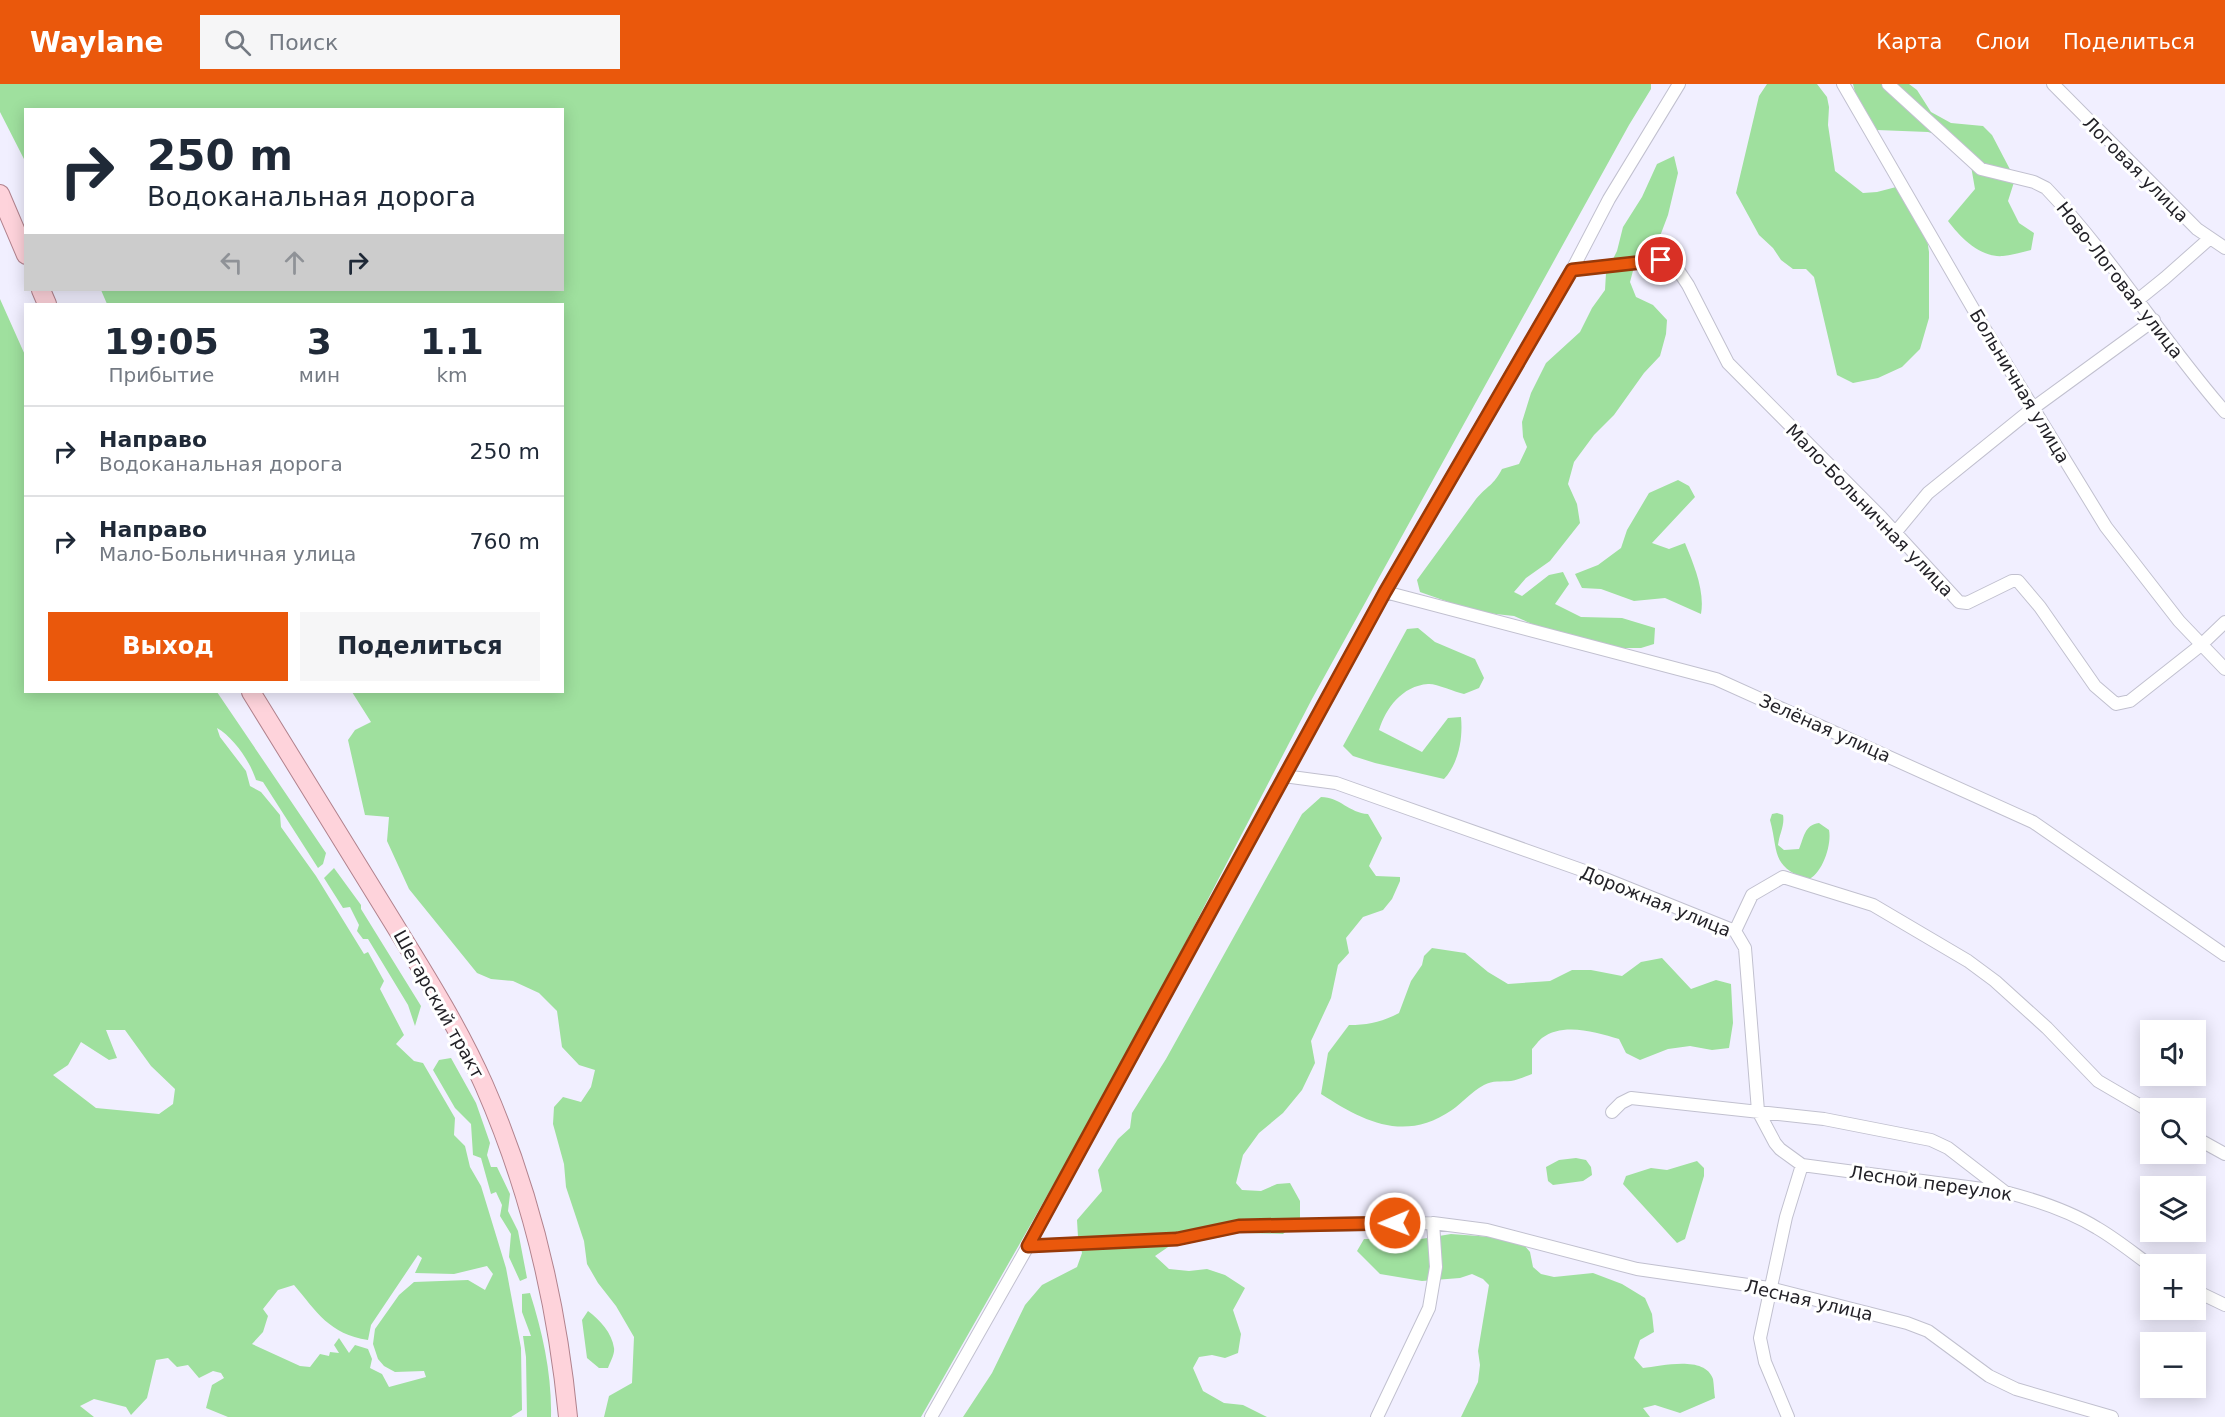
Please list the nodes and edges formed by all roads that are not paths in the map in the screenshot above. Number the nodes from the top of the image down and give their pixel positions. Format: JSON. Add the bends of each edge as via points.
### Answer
{"nodes":[{"id":1,"x":1679,"y":84,"type":"edge"},
{"id":2,"x":1843,"y":84,"type":"edge"},
{"id":3,"x":1888,"y":84,"type":"edge"},
{"id":4,"x":2053,"y":84,"type":"edge"},
{"id":5,"x":0,"y":194,"type":"edge"},
{"id":6,"x":2209,"y":239,"type":"junction"},
{"id":7,"x":2225,"y":248,"type":"edge"},
{"id":8,"x":24,"y":250,"type":"edge"},
{"id":9,"x":1572,"y":270,"type":"junction"},
{"id":10,"x":2139,"y":299,"type":"junction"},
{"id":11,"x":2154,"y":320,"type":"junction"},
{"id":12,"x":2032,"y":410,"type":"junction"},
{"id":13,"x":2225,"y":411,"type":"edge"},
{"id":14,"x":1895,"y":533,"type":"junction"},
{"id":15,"x":1385,"y":592,"type":"junction"},
{"id":16,"x":2225,"y":622,"type":"edge"},
{"id":17,"x":2201,"y":645,"type":"junction"},
{"id":18,"x":2225,"y":669,"type":"edge"},
{"id":19,"x":252,"y":693,"type":"edge"},
{"id":20,"x":1284,"y":777,"type":"junction"},
{"id":21,"x":1735,"y":931,"type":"junction"},
{"id":22,"x":2225,"y":955,"type":"edge"},
{"id":23,"x":2140,"y":1106,"type":"edge"},
{"id":24,"x":1758,"y":1111,"type":"junction"},
{"id":25,"x":1612,"y":1112,"type":"dead end"},
{"id":26,"x":2206,"y":1144,"type":"edge"},
{"id":27,"x":2225,"y":1154,"type":"edge"},
{"id":28,"x":1802,"y":1166,"type":"junction"},
{"id":29,"x":2005,"y":1191,"type":"junction"},
{"id":30,"x":1433,"y":1223,"type":"junction"},
{"id":31,"x":1028,"y":1246,"type":"junction"},
{"id":32,"x":2140,"y":1258,"type":"edge"},
{"id":33,"x":1769,"y":1288,"type":"junction"},
{"id":34,"x":2206,"y":1296,"type":"edge"},
{"id":35,"x":2225,"y":1305,"type":"edge"},
{"id":36,"x":568,"y":1417,"type":"edge"},
{"id":37,"x":931,"y":1417,"type":"edge"},
{"id":38,"x":1377,"y":1417,"type":"edge"},
{"id":39,"x":1788,"y":1417,"type":"edge"},
{"id":40,"x":2112,"y":1417,"type":"edge"}],
"edges":[{"from":1,"to":9,"type":"street","via":[[1609,199]]},
{"from":2,"to":12,"type":"street","name":"Больничная улица"},
{"from":3,"to":10,"type":"street","name":"Ново-Логовая улица","via":[[1981,169],[2046,188]]},
{"from":4,"to":6,"type":"street","name":"Логовая улица"},
{"from":5,"to":8,"type":"main road"},
{"from":6,"to":7,"type":"street","name":"Логовая улица"},
{"from":6,"to":10,"type":"street"},
{"from":9,"to":14,"type":"street","name":"Мало-Больничная улица","via":[[1661,260],[1670,263],[1688,285],[1728,363]]},
{"from":9,"to":15,"type":"street"},
{"from":10,"to":11,"type":"street","name":"Ново-Логовая улица"},
{"from":11,"to":12,"type":"street"},
{"from":11,"to":13,"type":"street","name":"Ново-Логовая улица","via":[[2193,375]]},
{"from":12,"to":14,"type":"street","via":[[1928,494]]},
{"from":12,"to":17,"type":"street","name":"Больничная улица","via":[[2106,527]]},
{"from":14,"to":17,"type":"street","name":"Мало-Больничная улица","via":[[1959,602],[1967,603],[2012,580],[2018,581],[2095,686],[2116,704],[2130,701]]},
{"from":15,"to":20,"type":"street"},
{"from":15,"to":22,"type":"street","name":"Зелёная улица","via":[[1716,679],[2032,822]]},
{"from":16,"to":17,"type":"street"},
{"from":17,"to":18,"type":"street","name":"Больничная улица"},
{"from":19,"to":36,"type":"main road","name":"Шегарский тракт","via":[[442,1003],[483,1083],[531,1213],[552,1308]]},
{"from":20,"to":21,"type":"street","name":"Дорожная улица","via":[[1336,783],[1593,874]]},
{"from":20,"to":31,"type":"street"},
{"from":21,"to":23,"type":"street","via":[[1752,895],[1783,877],[1873,905],[1995,981],[2098,1081]]},
{"from":21,"to":24,"type":"street","name":"Дорожная улица","via":[[1745,948]]},
{"from":24,"to":25,"type":"street","via":[[1631,1098]]},
{"from":24,"to":28,"type":"street","name":"Дорожная улица","via":[[1774,1143]]},
{"from":24,"to":29,"type":"street","via":[[1824,1119],[1931,1140],[1948,1148]]},
{"from":26,"to":27,"type":"street"},
{"from":28,"to":29,"type":"street","name":"Лесной переулок"},
{"from":28,"to":33,"type":"street"},
{"from":29,"to":32,"type":"street","name":"Лесной переулок","via":[[2052,1206],[2096,1227]]},
{"from":30,"to":31,"type":"street","name":"Лесная улица","via":[[1239,1226],[1177,1239]]},
{"from":30,"to":33,"type":"street","name":"Лесная улица","via":[[1487,1230],[1637,1269]]},
{"from":30,"to":38,"type":"street","via":[[1436,1267],[1429,1308]]},
{"from":31,"to":37,"type":"street"},
{"from":33,"to":39,"type":"street","via":[[1761,1350]]},
{"from":33,"to":40,"type":"street","name":"Лесная улица","via":[[1928,1331],[1989,1376],[2016,1389]]},
{"from":34,"to":35,"type":"street"}]}
